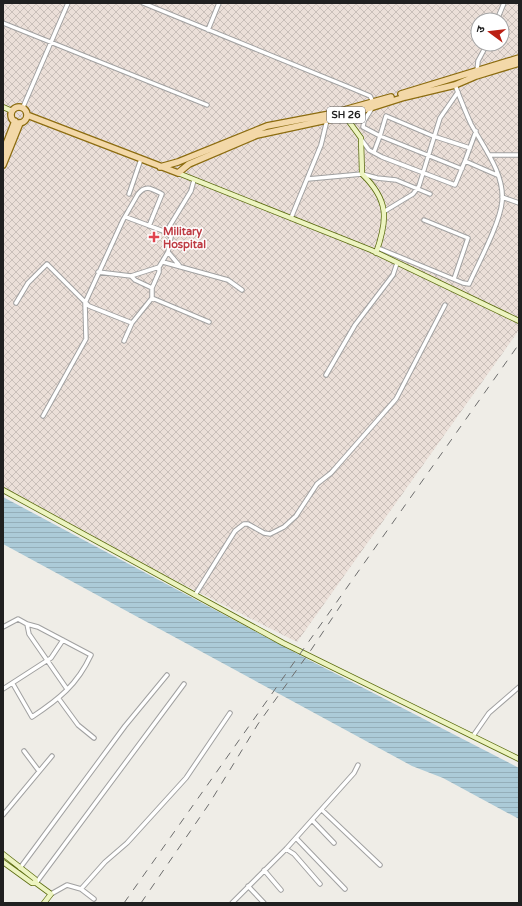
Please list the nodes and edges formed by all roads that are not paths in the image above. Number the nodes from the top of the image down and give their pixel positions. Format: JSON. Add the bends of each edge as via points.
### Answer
{"nodes":[{"id":1,"x":68,"y":3,"type":"edge"},
{"id":2,"x":143,"y":3,"type":"edge"},
{"id":3,"x":218,"y":3,"type":"edge"},
{"id":4,"x":3,"y":23,"type":"edge"},
{"id":5,"x":208,"y":30,"type":"junction"},
{"id":6,"x":52,"y":42,"type":"junction"},
{"id":7,"x":483,"y":52,"type":"edge"},
{"id":8,"x":519,"y":58,"type":"edge"},
{"id":9,"x":519,"y":63,"type":"edge"},
{"id":10,"x":476,"y":74,"type":"junction"},
{"id":11,"x":455,"y":85,"type":"junction"},
{"id":12,"x":458,"y":92,"type":"junction"},
{"id":13,"x":373,"y":104,"type":"junction"},
{"id":14,"x":207,"y":105,"type":"dead end"},
{"id":15,"x":3,"y":107,"type":"edge"},
{"id":16,"x":23,"y":107,"type":"junction"},
{"id":17,"x":12,"y":111,"type":"junction"},
{"id":18,"x":27,"y":115,"type":"junction"},
{"id":19,"x":345,"y":116,"type":"junction"},
{"id":20,"x":327,"y":120,"type":"junction"},
{"id":21,"x":17,"y":122,"type":"junction"},
{"id":22,"x":364,"y":125,"type":"junction"},
{"id":23,"x":356,"y":129,"type":"junction"},
{"id":24,"x":476,"y":131,"type":"junction"},
{"id":25,"x":380,"y":136,"type":"junction"},
{"id":26,"x":433,"y":136,"type":"junction"},
{"id":27,"x":361,"y":138,"type":"junction"},
{"id":28,"x":470,"y":148,"type":"junction"},
{"id":29,"x":3,"y":152,"type":"edge"},
{"id":30,"x":374,"y":152,"type":"junction"},
{"id":31,"x":428,"y":154,"type":"junction"},
{"id":32,"x":489,"y":155,"type":"junction"},
{"id":33,"x":519,"y":155,"type":"edge"},
{"id":34,"x":141,"y":159,"type":"junction"},
{"id":35,"x":466,"y":161,"type":"junction"},
{"id":36,"x":3,"y":165,"type":"edge"},
{"id":37,"x":160,"y":167,"type":"junction"},
{"id":38,"x":462,"y":168,"type":"junction"},
{"id":39,"x":423,"y":172,"type":"junction"},
{"id":40,"x":178,"y":173,"type":"junction"},
{"id":41,"x":362,"y":174,"type":"junction"},
{"id":42,"x":497,"y":174,"type":"junction"},
{"id":43,"x":308,"y":179,"type":"junction"},
{"id":44,"x":194,"y":180,"type":"junction"},
{"id":45,"x":417,"y":189,"type":"junction"},
{"id":46,"x":129,"y":194,"type":"dead end"},
{"id":47,"x":430,"y":194,"type":"dead end"},
{"id":48,"x":502,"y":197,"type":"junction"},
{"id":49,"x":519,"y":203,"type":"edge"},
{"id":50,"x":385,"y":211,"type":"junction"},
{"id":51,"x":126,"y":217,"type":"junction"},
{"id":52,"x":291,"y":218,"type":"junction"},
{"id":53,"x":424,"y":220,"type":"dead end"},
{"id":54,"x":149,"y":226,"type":"junction"},
{"id":55,"x":166,"y":232,"type":"junction"},
{"id":56,"x":377,"y":250,"type":"junction"},
{"id":57,"x":168,"y":252,"type":"junction"},
{"id":58,"x":163,"y":262,"type":"junction"},
{"id":59,"x":397,"y":263,"type":"junction"},
{"id":60,"x":179,"y":265,"type":"junction"},
{"id":61,"x":159,"y":267,"type":"junction"},
{"id":62,"x":98,"y":272,"type":"junction"},
{"id":63,"x":131,"y":276,"type":"junction"},
{"id":64,"x":454,"y":279,"type":"junction"},
{"id":65,"x":152,"y":288,"type":"junction"},
{"id":66,"x":242,"y":290,"type":"dead end"},
{"id":67,"x":152,"y":298,"type":"junction"},
{"id":68,"x":16,"y":303,"type":"dead end"},
{"id":69,"x":84,"y":303,"type":"junction"},
{"id":70,"x":445,"y":305,"type":"dead end"},
{"id":71,"x":519,"y":321,"type":"edge"},
{"id":72,"x":209,"y":322,"type":"dead end"},
{"id":73,"x":132,"y":323,"type":"junction"},
{"id":74,"x":124,"y":341,"type":"dead end"},
{"id":75,"x":326,"y":375,"type":"dead end"},
{"id":76,"x":43,"y":416,"type":"dead end"},
{"id":77,"x":3,"y":490,"type":"edge"},
{"id":78,"x":195,"y":595,"type":"junction"},
{"id":79,"x":26,"y":624,"type":"junction"},
{"id":80,"x":3,"y":626,"type":"edge"},
{"id":81,"x":63,"y":640,"type":"junction"},
{"id":82,"x":47,"y":661,"type":"junction"},
{"id":83,"x":167,"y":675,"type":"dead end"},
{"id":84,"x":13,"y":684,"type":"junction"},
{"id":85,"x":184,"y":684,"type":"dead end"},
{"id":86,"x":519,"y":687,"type":"edge"},
{"id":87,"x":3,"y":689,"type":"edge"},
{"id":88,"x":67,"y":689,"type":"junction"},
{"id":89,"x":59,"y":699,"type":"junction"},
{"id":90,"x":230,"y":713,"type":"dead end"},
{"id":91,"x":474,"y":736,"type":"junction"},
{"id":92,"x":94,"y":738,"type":"dead end"},
{"id":93,"x":24,"y":751,"type":"dead end"},
{"id":94,"x":52,"y":756,"type":"dead end"},
{"id":95,"x":519,"y":759,"type":"edge"},
{"id":96,"x":358,"y":765,"type":"dead end"},
{"id":97,"x":39,"y":771,"type":"junction"},
{"id":98,"x":322,"y":810,"type":"junction"},
{"id":99,"x":3,"y":815,"type":"edge"},
{"id":100,"x":312,"y":820,"type":"junction"},
{"id":101,"x":296,"y":838,"type":"junction"},
{"id":102,"x":334,"y":843,"type":"dead end"},
{"id":103,"x":286,"y":849,"type":"junction"},
{"id":104,"x":3,"y":854,"type":"edge"},
{"id":105,"x":3,"y":862,"type":"edge"},
{"id":106,"x":380,"y":865,"type":"dead end"},
{"id":107,"x":19,"y":870,"type":"junction"},
{"id":108,"x":264,"y":870,"type":"junction"},
{"id":109,"x":36,"y":883,"type":"junction"},
{"id":110,"x":320,"y":884,"type":"dead end"},
{"id":111,"x":248,"y":886,"type":"junction"},
{"id":112,"x":81,"y":888,"type":"junction"},
{"id":113,"x":345,"y":889,"type":"dead end"},
{"id":114,"x":281,"y":890,"type":"dead end"},
{"id":115,"x":50,"y":894,"type":"junction"},
{"id":116,"x":94,"y":899,"type":"dead end"},
{"id":117,"x":44,"y":903,"type":"edge"},
{"id":118,"x":232,"y":903,"type":"edge"},
{"id":119,"x":264,"y":903,"type":"edge"}],
"edges":[{"from":1,"to":6,"type":"street"},
{"from":2,"to":5,"type":"street"},
{"from":3,"to":5,"type":"street"},
{"from":4,"to":6,"type":"street"},
{"from":5,"to":13,"type":"street","via":[[364,93],[374,100]]},
{"from":6,"to":14,"type":"street"},
{"from":6,"to":16,"type":"street"},
{"from":7,"to":10,"type":"street"},
{"from":8,"to":10,"type":"main road"},
{"from":9,"to":10,"type":"main road","number":"SH 26"},
{"from":10,"to":11,"type":"main road","number":"SH 26"},
{"from":10,"to":13,"type":"main road"},
{"from":11,"to":12,"type":"street"},
{"from":11,"to":13,"type":"main road","number":"SH 26"},
{"from":12,"to":24,"type":"street"},
{"from":12,"to":26,"type":"street","via":[[440,118]]},
{"from":13,"to":19,"type":"main road","number":"SH 26"},
{"from":13,"to":22,"type":"street"},
{"from":13,"to":37,"type":"main road","via":[[267,126]]},
{"from":15,"to":17,"type":"street"},
{"from":16,"to":17,"type":"main road"},
{"from":16,"to":18,"type":"main road"},
{"from":17,"to":21,"type":"main road","via":[[12,117]]},
{"from":18,"to":21,"type":"main road","via":[[24,121]]},
{"from":18,"to":34,"type":"main road"},
{"from":19,"to":20,"type":"main road","number":"SH 26"},
{"from":19,"to":23,"type":"street"},
{"from":20,"to":40,"type":"main road","number":"SH 26","via":[[257,135],[189,164]]},
{"from":20,"to":43,"type":"street"},
{"from":21,"to":29,"type":"main road"},
{"from":21,"to":36,"type":"main road"},
{"from":22,"to":23,"type":"street"},
{"from":22,"to":25,"type":"street","via":[[363,127]]},
{"from":23,"to":27,"type":"street"},
{"from":24,"to":28,"type":"street"},
{"from":24,"to":32,"type":"street"},
{"from":25,"to":26,"type":"street","via":[[386,116]]},
{"from":25,"to":30,"type":"street"},
{"from":25,"to":31,"type":"street"},
{"from":26,"to":28,"type":"street"},
{"from":26,"to":31,"type":"street"},
{"from":27,"to":30,"type":"street","via":[[369,150]]},
{"from":27,"to":41,"type":"street"},
{"from":28,"to":35,"type":"street"},
{"from":30,"to":39,"type":"street"},
{"from":31,"to":38,"type":"street"},
{"from":31,"to":39,"type":"street"},
{"from":32,"to":33,"type":"street"},
{"from":32,"to":42,"type":"street"},
{"from":34,"to":37,"type":"main road"},
{"from":34,"to":46,"type":"street"},
{"from":35,"to":38,"type":"street"},
{"from":35,"to":42,"type":"street"},
{"from":37,"to":40,"type":"main road"},
{"from":38,"to":39,"type":"street","via":[[456,184]]},
{"from":39,"to":45,"type":"street"},
{"from":40,"to":44,"type":"street"},
{"from":41,"to":43,"type":"street"},
{"from":41,"to":45,"type":"street","via":[[396,180]]},
{"from":41,"to":50,"type":"street","via":[[372,183]]},
{"from":42,"to":48,"type":"street"},
{"from":43,"to":52,"type":"street"},
{"from":44,"to":52,"type":"street"},
{"from":44,"to":55,"type":"street","via":[[191,191]]},
{"from":45,"to":47,"type":"street"},
{"from":45,"to":50,"type":"street","via":[[414,194]]},
{"from":48,"to":49,"type":"street"},
{"from":48,"to":64,"type":"street","via":[[493,230],[469,284]]},
{"from":50,"to":56,"type":"street"},
{"from":51,"to":54,"type":"street"},
{"from":51,"to":54,"type":"street","via":[[138,194],[148,188],[162,194]]},
{"from":51,"to":62,"type":"street"},
{"from":52,"to":56,"type":"street"},
{"from":53,"to":64,"type":"street","via":[[468,238]]},
{"from":54,"to":55,"type":"street"},
{"from":55,"to":57,"type":"street","via":[[171,237]]},
{"from":56,"to":59,"type":"street"},
{"from":56,"to":64,"type":"street"},
{"from":57,"to":58,"type":"street"},
{"from":57,"to":60,"type":"street"},
{"from":58,"to":60,"type":"street"},
{"from":58,"to":61,"type":"street"},
{"from":59,"to":71,"type":"street"},
{"from":59,"to":75,"type":"street","via":[[393,274],[355,325]]},
{"from":60,"to":66,"type":"street","via":[[228,280]]},
{"from":61,"to":63,"type":"street"},
{"from":61,"to":65,"type":"street"},
{"from":62,"to":63,"type":"street"},
{"from":62,"to":69,"type":"street"},
{"from":63,"to":65,"type":"street"},
{"from":65,"to":67,"type":"street"},
{"from":67,"to":72,"type":"street"},
{"from":67,"to":73,"type":"street"},
{"from":68,"to":69,"type":"street","via":[[28,283],[47,264]]},
{"from":69,"to":73,"type":"street"},
{"from":69,"to":76,"type":"street","via":[[86,339]]},
{"from":70,"to":78,"type":"street","via":[[396,399],[331,474],[317,484],[296,516],[284,527],[270,534],[248,524],[240,526]]},
{"from":73,"to":74,"type":"street"},
{"from":77,"to":78,"type":"street"},
{"from":78,"to":91,"type":"street","via":[[284,643]]},
{"from":79,"to":80,"type":"street","via":[[18,619]]},
{"from":79,"to":81,"type":"street","via":[[38,627]]},
{"from":79,"to":82,"type":"street","via":[[29,634]]},
{"from":81,"to":82,"type":"street"},
{"from":81,"to":88,"type":"street","via":[[91,655],[83,673]]},
{"from":82,"to":84,"type":"street"},
{"from":82,"to":88,"type":"street"},
{"from":83,"to":107,"type":"street","via":[[125,726]]},
{"from":84,"to":87,"type":"street"},
{"from":84,"to":89,"type":"street","via":[[32,717]]},
{"from":85,"to":109,"type":"street"},
{"from":86,"to":91,"type":"street","via":[[489,713]]},
{"from":88,"to":89,"type":"street"},
{"from":89,"to":92,"type":"street","via":[[78,725]]},
{"from":90,"to":112,"type":"street","via":[[186,778],[127,843]]},
{"from":91,"to":95,"type":"street"},
{"from":93,"to":97,"type":"street"},
{"from":94,"to":97,"type":"street"},
{"from":96,"to":98,"type":"street"},
{"from":97,"to":99,"type":"street"},
{"from":98,"to":100,"type":"street"},
{"from":98,"to":106,"type":"street"},
{"from":100,"to":101,"type":"street"},
{"from":100,"to":102,"type":"street"},
{"from":101,"to":103,"type":"street"},
{"from":101,"to":113,"type":"street"},
{"from":103,"to":108,"type":"street"},
{"from":103,"to":110,"type":"street","via":[[294,854]]},
{"from":104,"to":107,"type":"street"},
{"from":105,"to":107,"type":"street"},
{"from":107,"to":109,"type":"street","via":[[32,883]]},
{"from":108,"to":111,"type":"street"},
{"from":108,"to":114,"type":"street"},
{"from":109,"to":115,"type":"street"},
{"from":111,"to":118,"type":"street"},
{"from":111,"to":119,"type":"street"},
{"from":112,"to":115,"type":"street","via":[[67,885]]},
{"from":112,"to":116,"type":"street"},
{"from":115,"to":117,"type":"street"}]}
